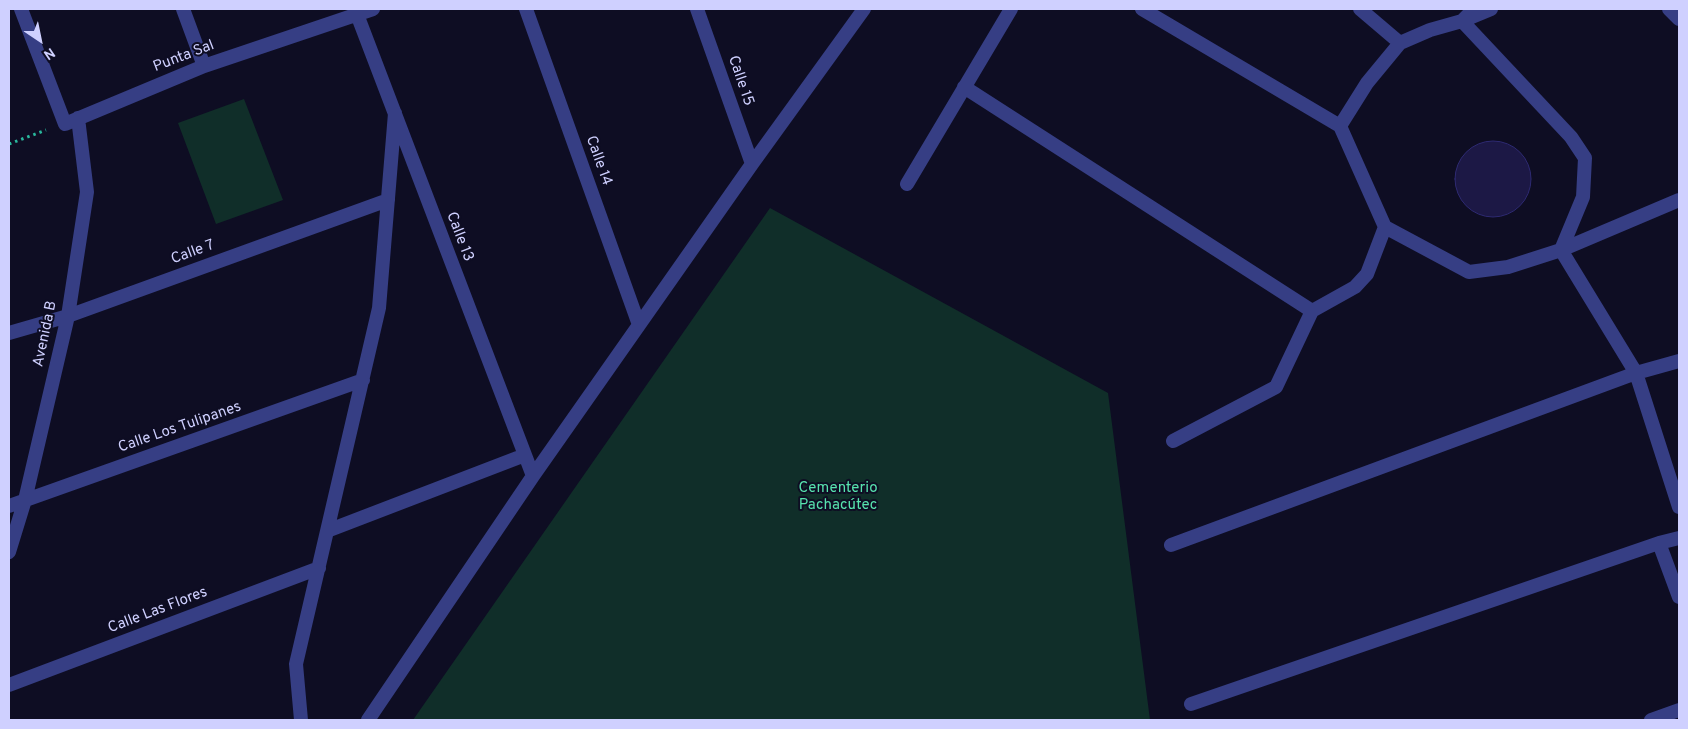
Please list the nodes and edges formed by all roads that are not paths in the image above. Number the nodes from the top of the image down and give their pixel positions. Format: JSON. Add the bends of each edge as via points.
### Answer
{"nodes":[{"id":1,"x":21,"y":9,"type":"edge"},
{"id":2,"x":183,"y":9,"type":"edge"},
{"id":3,"x":373,"y":9,"type":"edge"},
{"id":4,"x":526,"y":9,"type":"edge"},
{"id":5,"x":697,"y":9,"type":"edge"},
{"id":6,"x":863,"y":9,"type":"edge"},
{"id":7,"x":1010,"y":9,"type":"edge"},
{"id":8,"x":1142,"y":9,"type":"edge"},
{"id":9,"x":1360,"y":9,"type":"edge"},
{"id":10,"x":1473,"y":9,"type":"edge"},
{"id":11,"x":1491,"y":9,"type":"edge"},
{"id":12,"x":1669,"y":9,"type":"edge"},
{"id":13,"x":356,"y":12,"type":"edge"},
{"id":14,"x":1679,"y":19,"type":"edge"},
{"id":15,"x":1462,"y":21,"type":"junction"},
{"id":16,"x":1400,"y":43,"type":"junction"},
{"id":17,"x":204,"y":66,"type":"junction"},
{"id":18,"x":964,"y":87,"type":"junction"},
{"id":19,"x":395,"y":114,"type":"junction"},
{"id":20,"x":72,"y":121,"type":"junction"},
{"id":21,"x":1340,"y":126,"type":"junction"},
{"id":22,"x":752,"y":164,"type":"junction"},
{"id":23,"x":907,"y":184,"type":"dead end"},
{"id":24,"x":388,"y":200,"type":"junction"},
{"id":25,"x":1679,"y":200,"type":"edge"},
{"id":26,"x":1385,"y":228,"type":"junction"},
{"id":27,"x":1561,"y":250,"type":"junction"},
{"id":28,"x":1312,"y":311,"type":"junction"},
{"id":29,"x":68,"y":316,"type":"junction"},
{"id":30,"x":639,"y":325,"type":"junction"},
{"id":31,"x":9,"y":333,"type":"edge"},
{"id":32,"x":1679,"y":360,"type":"edge"},
{"id":33,"x":1636,"y":373,"type":"junction"},
{"id":34,"x":363,"y":380,"type":"junction"},
{"id":35,"x":1173,"y":441,"type":"dead end"},
{"id":36,"x":525,"y":455,"type":"junction"},
{"id":37,"x":533,"y":476,"type":"junction"},
{"id":38,"x":24,"y":500,"type":"junction"},
{"id":39,"x":9,"y":506,"type":"edge"},
{"id":40,"x":1679,"y":507,"type":"edge"},
{"id":41,"x":327,"y":531,"type":"junction"},
{"id":42,"x":1679,"y":538,"type":"edge"},
{"id":43,"x":1659,"y":543,"type":"junction"},
{"id":44,"x":1172,"y":545,"type":"dead end"},
{"id":45,"x":9,"y":552,"type":"edge"},
{"id":46,"x":319,"y":568,"type":"junction"},
{"id":47,"x":1679,"y":597,"type":"edge"},
{"id":48,"x":9,"y":685,"type":"edge"},
{"id":49,"x":1191,"y":704,"type":"dead end"},
{"id":50,"x":1679,"y":710,"type":"edge"},
{"id":51,"x":301,"y":720,"type":"edge"},
{"id":52,"x":368,"y":720,"type":"edge"},
{"id":53,"x":1651,"y":720,"type":"edge"}],
"edges":[{"from":1,"to":20,"type":"street","name":"Avenida B"},
{"from":2,"to":17,"type":"street"},
{"from":3,"to":13,"type":"street","name":"Punta Sal"},
{"from":4,"to":30,"type":"street","name":"Calle 14"},
{"from":5,"to":22,"type":"street","name":"Calle 15"},
{"from":6,"to":22,"type":"street"},
{"from":7,"to":18,"type":"street"},
{"from":8,"to":21,"type":"street"},
{"from":9,"to":16,"type":"street"},
{"from":10,"to":15,"type":"street"},
{"from":11,"to":15,"type":"street"},
{"from":12,"to":14,"type":"street"},
{"from":13,"to":17,"type":"street","name":"Punta Sal"},
{"from":13,"to":19,"type":"street","name":"Calle 13"},
{"from":15,"to":16,"type":"street"},
{"from":15,"to":27,"type":"street","via":[[1571,138],[1585,158],[1583,198]]},
{"from":16,"to":21,"type":"street","via":[[1366,83]]},
{"from":17,"to":20,"type":"street","name":"Punta Sal"},
{"from":18,"to":23,"type":"street"},
{"from":18,"to":28,"type":"street"},
{"from":19,"to":24,"type":"street"},
{"from":19,"to":36,"type":"street","name":"Calle 13"},
{"from":20,"to":29,"type":"street","name":"Avenida B","via":[[87,192]]},
{"from":21,"to":26,"type":"street"},
{"from":22,"to":30,"type":"street"},
{"from":24,"to":29,"type":"street","name":"Calle 7"},
{"from":24,"to":34,"type":"street","via":[[379,308]]},
{"from":25,"to":27,"type":"street"},
{"from":26,"to":27,"type":"street","via":[[1469,272],[1508,267]]},
{"from":26,"to":28,"type":"street","via":[[1367,274],[1356,287]]},
{"from":27,"to":33,"type":"street"},
{"from":28,"to":35,"type":"street","via":[[1276,386]]},
{"from":29,"to":31,"type":"street","name":"Calle 7"},
{"from":29,"to":38,"type":"street","name":"Avenida B"},
{"from":30,"to":37,"type":"street"},
{"from":32,"to":33,"type":"street"},
{"from":33,"to":40,"type":"street"},
{"from":33,"to":44,"type":"street"},
{"from":34,"to":38,"type":"street","name":"Calle Los Tulipanes"},
{"from":34,"to":41,"type":"street"},
{"from":36,"to":37,"type":"street","name":"Calle 13"},
{"from":36,"to":41,"type":"street"},
{"from":37,"to":52,"type":"street"},
{"from":38,"to":39,"type":"street","name":"Calle Los Tulipanes"},
{"from":38,"to":45,"type":"street","name":"Avenida B"},
{"from":41,"to":46,"type":"street"},
{"from":42,"to":43,"type":"street"},
{"from":43,"to":47,"type":"street"},
{"from":43,"to":49,"type":"street"},
{"from":46,"to":48,"type":"street","name":"Calle Las Flores"},
{"from":46,"to":51,"type":"street","via":[[296,664]]},
{"from":50,"to":53,"type":"street"}]}
